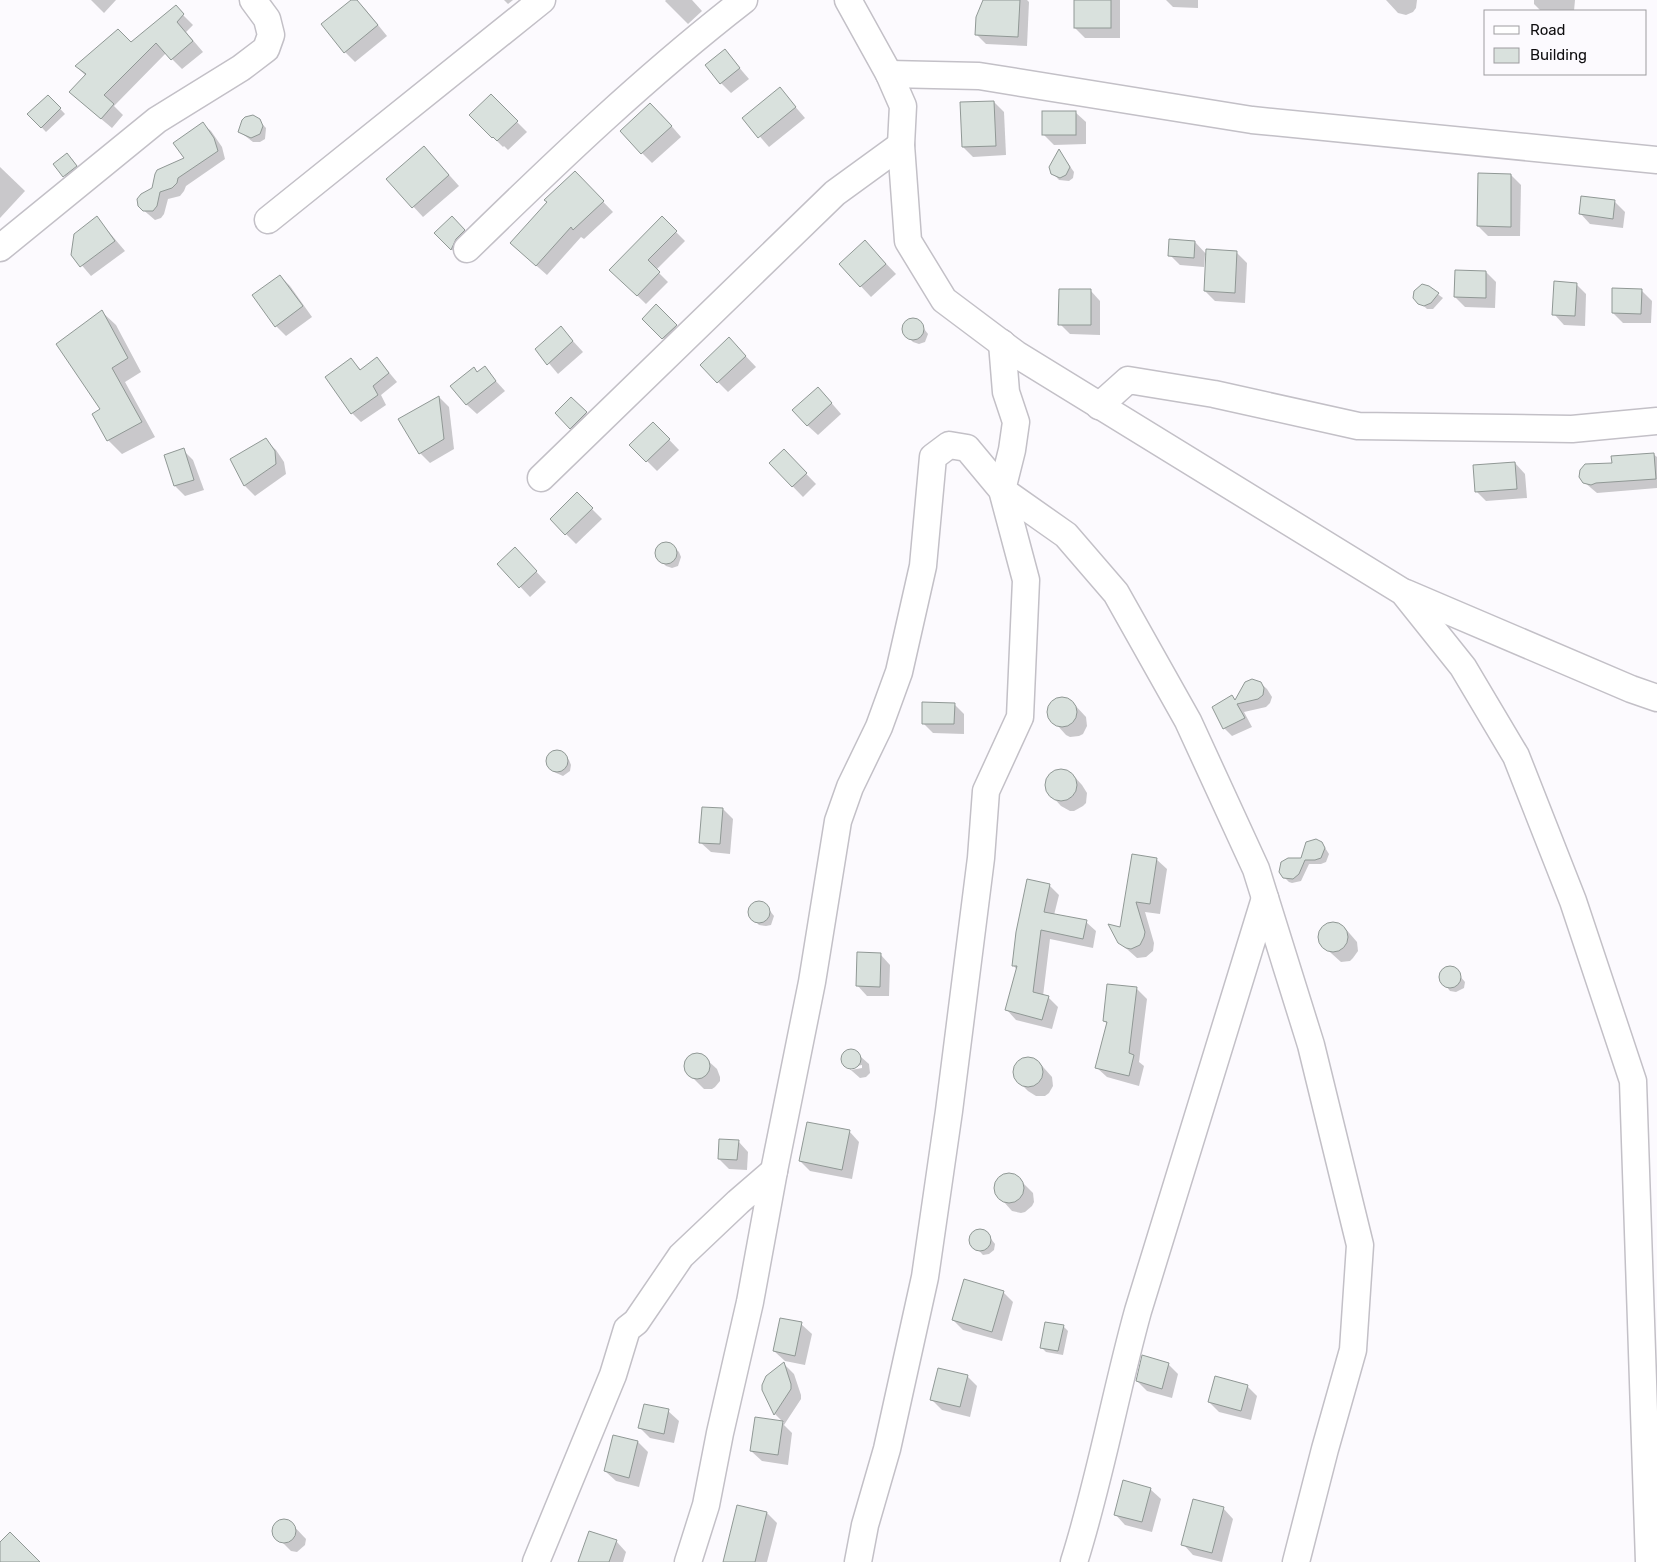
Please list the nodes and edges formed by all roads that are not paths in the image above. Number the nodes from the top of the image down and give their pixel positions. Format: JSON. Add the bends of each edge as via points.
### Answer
{"nodes":[{"id":1,"x":253,"y":0,"type":"edge"},
{"id":2,"x":542,"y":0,"type":"edge"},
{"id":3,"x":744,"y":0,"type":"edge"},
{"id":4,"x":848,"y":0,"type":"edge"},
{"id":5,"x":889,"y":74,"type":"junction"},
{"id":6,"x":901,"y":145,"type":"junction"},
{"id":7,"x":1657,"y":160,"type":"edge"},
{"id":8,"x":268,"y":220,"type":"dead end"},
{"id":9,"x":0,"y":248,"type":"edge"},
{"id":10,"x":468,"y":249,"type":"dead end"},
{"id":11,"x":1002,"y":343,"type":"junction"},
{"id":12,"x":1099,"y":406,"type":"junction"},
{"id":13,"x":1657,"y":420,"type":"edge"},
{"id":14,"x":541,"y":478,"type":"dead end"},
{"id":15,"x":1002,"y":490,"type":"junction"},
{"id":16,"x":1403,"y":592,"type":"junction"},
{"id":17,"x":1657,"y":698,"type":"edge"},
{"id":18,"x":1265,"y":898,"type":"junction"},
{"id":19,"x":774,"y":1171,"type":"junction"},
{"id":20,"x":536,"y":1562,"type":"edge"},
{"id":21,"x":688,"y":1562,"type":"edge"},
{"id":22,"x":858,"y":1562,"type":"edge"},
{"id":23,"x":1074,"y":1562,"type":"edge"},
{"id":24,"x":1296,"y":1562,"type":"edge"},
{"id":25,"x":1649,"y":1562,"type":"edge"}],
"edges":[{"from":1,"to":9,"type":"street","via":[[267,19],[271,35],[266,49],[158,120]]},
{"from":2,"to":8,"type":"street"},
{"from":3,"to":10,"type":"street","via":[[547,171]]},
{"from":4,"to":5,"type":"street"},
{"from":5,"to":6,"type":"street","via":[[903,106]]},
{"from":5,"to":7,"type":"street","via":[[979,76],[1252,120]]},
{"from":6,"to":11,"type":"street","via":[[908,241],[944,300]]},
{"from":6,"to":14,"type":"street","via":[[836,193]]},
{"from":11,"to":12,"type":"street"},
{"from":11,"to":15,"type":"street","via":[[1006,392],[1016,422]]},
{"from":12,"to":13,"type":"street","via":[[1128,380],[1214,394],[1358,426],[1572,430]]},
{"from":12,"to":16,"type":"street"},
{"from":15,"to":18,"type":"street","via":[[1066,536],[1116,594],[1188,721],[1256,869]]},
{"from":15,"to":19,"type":"street","via":[[967,448],[949,445],[933,457],[922,566],[899,672],[838,821],[812,982]]},
{"from":15,"to":22,"type":"street","via":[[1026,580],[1020,717],[986,791],[981,858],[925,1277]]},
{"from":16,"to":17,"type":"street"},
{"from":16,"to":25,"type":"street","via":[[1463,667],[1516,756],[1573,901],[1633,1082]]},
{"from":18,"to":23,"type":"street","via":[[1138,1310],[1089,1517]]},
{"from":18,"to":24,"type":"street","via":[[1311,1045],[1360,1245],[1353,1350],[1324,1448]]},
{"from":19,"to":20,"type":"street","via":[[681,1256],[636,1322],[627,1329],[613,1375]]},
{"from":19,"to":21,"type":"street","via":[[750,1302],[706,1505]]}]}
